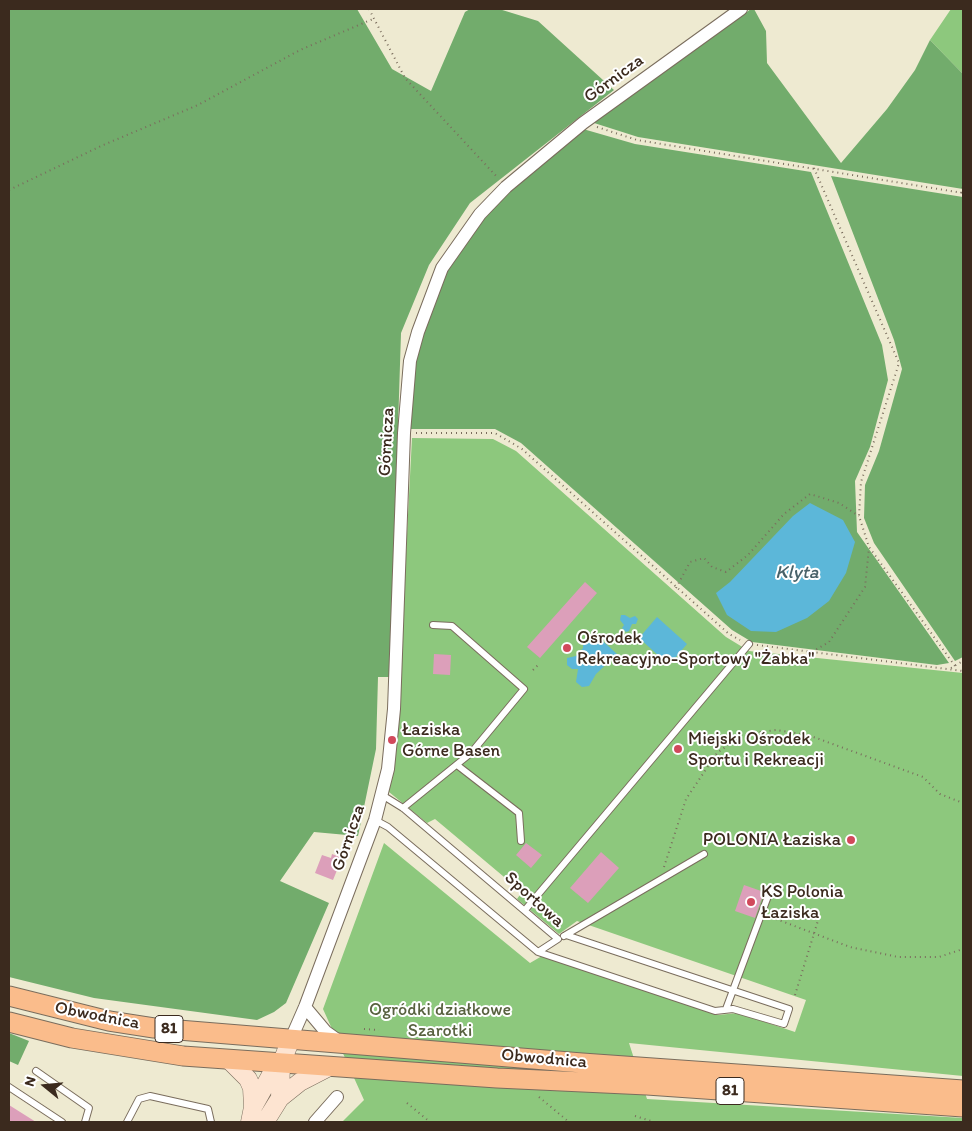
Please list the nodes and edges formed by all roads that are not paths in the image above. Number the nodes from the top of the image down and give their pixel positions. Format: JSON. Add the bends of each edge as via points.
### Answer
{"nodes":[{"id":1,"x":741,"y":9,"type":"edge"},
{"id":2,"x":433,"y":625,"type":"dead end"},
{"id":3,"x":749,"y":644,"type":"road end"},
{"id":4,"x":457,"y":765,"type":"junction"},
{"id":5,"x":382,"y":795,"type":"junction"},
{"id":6,"x":403,"y":808,"type":"junction"},
{"id":7,"x":375,"y":820,"type":"junction"},
{"id":8,"x":521,"y":841,"type":"dead end"},
{"id":9,"x":704,"y":854,"type":"dead end"},
{"id":10,"x":771,"y":888,"type":"dead end"},
{"id":11,"x":525,"y":910,"type":"junction"},
{"id":12,"x":566,"y":934,"type":"junction"},
{"id":13,"x":558,"y":939,"type":"junction"},
{"id":14,"x":538,"y":952,"type":"junction"},
{"id":15,"x":733,"y":990,"type":"junction"},
{"id":16,"x":9,"y":996,"type":"edge"},
{"id":17,"x":305,"y":1007,"type":"junction"},
{"id":18,"x":726,"y":1009,"type":"junction"},
{"id":19,"x":9,"y":1022,"type":"edge"},
{"id":20,"x":291,"y":1040,"type":"junction"},
{"id":21,"x":341,"y":1042,"type":"junction"},
{"id":22,"x":229,"y":1060,"type":"junction"},
{"id":23,"x":282,"y":1064,"type":"junction"},
{"id":24,"x":328,"y":1067,"type":"junction"},
{"id":25,"x":36,"y":1072,"type":"dead end"},
{"id":26,"x":9,"y":1087,"type":"edge"},
{"id":27,"x":963,"y":1090,"type":"edge"},
{"id":28,"x":337,"y":1097,"type":"dead end"},
{"id":29,"x":280,"y":1098,"type":"junction"},
{"id":30,"x":963,"y":1107,"type":"edge"},
{"id":31,"x":252,"y":1115,"type":"edge"},
{"id":32,"x":62,"y":1122,"type":"edge"},
{"id":33,"x":85,"y":1122,"type":"edge"},
{"id":34,"x":128,"y":1122,"type":"edge"},
{"id":35,"x":212,"y":1122,"type":"edge"},
{"id":36,"x":264,"y":1122,"type":"edge"},
{"id":37,"x":315,"y":1122,"type":"edge"}],
"edges":[{"from":1,"to":5,"type":"street","name":"Górnicza","via":[[583,123],[506,187],[480,214],[442,268],[410,361],[404,433],[394,709]]},
{"from":2,"to":4,"type":"lane","via":[[452,626],[524,689],[471,753]]},
{"from":3,"to":11,"type":"lane"},
{"from":4,"to":6,"type":"lane"},
{"from":4,"to":8,"type":"lane","via":[[519,813]]},
{"from":5,"to":6,"type":"lane","name":"Sportowa"},
{"from":5,"to":7,"type":"street","name":"Górnicza"},
{"from":6,"to":11,"type":"lane","name":"Sportowa"},
{"from":7,"to":14,"type":"lane","name":"Sportowa","via":[[388,827]]},
{"from":7,"to":17,"type":"street","name":"Górnicza"},
{"from":9,"to":12,"type":"lane"},
{"from":10,"to":15,"type":"lane"},
{"from":11,"to":13,"type":"lane","name":"Sportowa"},
{"from":12,"to":13,"type":"lane"},
{"from":12,"to":15,"type":"lane"},
{"from":13,"to":14,"type":"lane","name":"Sportowa"},
{"from":14,"to":18,"type":"lane","via":[[715,1011]]},
{"from":15,"to":18,"type":"lane"},
{"from":15,"to":18,"type":"lane","via":[[789,1009],[784,1024],[733,1008]]},
{"from":16,"to":20,"type":"main road","name":"Obwodnica","number":"81","via":[[136,1025]]},
{"from":17,"to":20,"type":"street","name":"Górnicza"},
{"from":17,"to":21,"type":"street","via":[[326,1032]]},
{"from":19,"to":22,"type":"main road","name":"Obwodnica","number":"81","via":[[121,1047]]},
{"from":20,"to":21,"type":"main road","name":"Obwodnica","number":"81"},
{"from":20,"to":23,"type":"street"},
{"from":21,"to":27,"type":"main road","name":"Obwodnica","number":"81"},
{"from":22,"to":23,"type":"main road","name":"Obwodnica","number":"81"},
{"from":22,"to":31,"type":"street","via":[[250,1081]]},
{"from":23,"to":24,"type":"main road","name":"Obwodnica","number":"81"},
{"from":23,"to":29,"type":"street"},
{"from":23,"to":31,"type":"street","via":[[272,1073]]},
{"from":24,"to":29,"type":"street","via":[[300,1082]]},
{"from":24,"to":30,"type":"main road","name":"Obwodnica","number":"81","via":[[647,1084]]},
{"from":25,"to":33,"type":"lane","via":[[89,1108]]},
{"from":26,"to":32,"type":"lane"},
{"from":28,"to":37,"type":"street"},
{"from":29,"to":36,"type":"street"},
{"from":34,"to":35,"type":"lane","via":[[139,1099],[150,1096],[208,1109]]}]}
